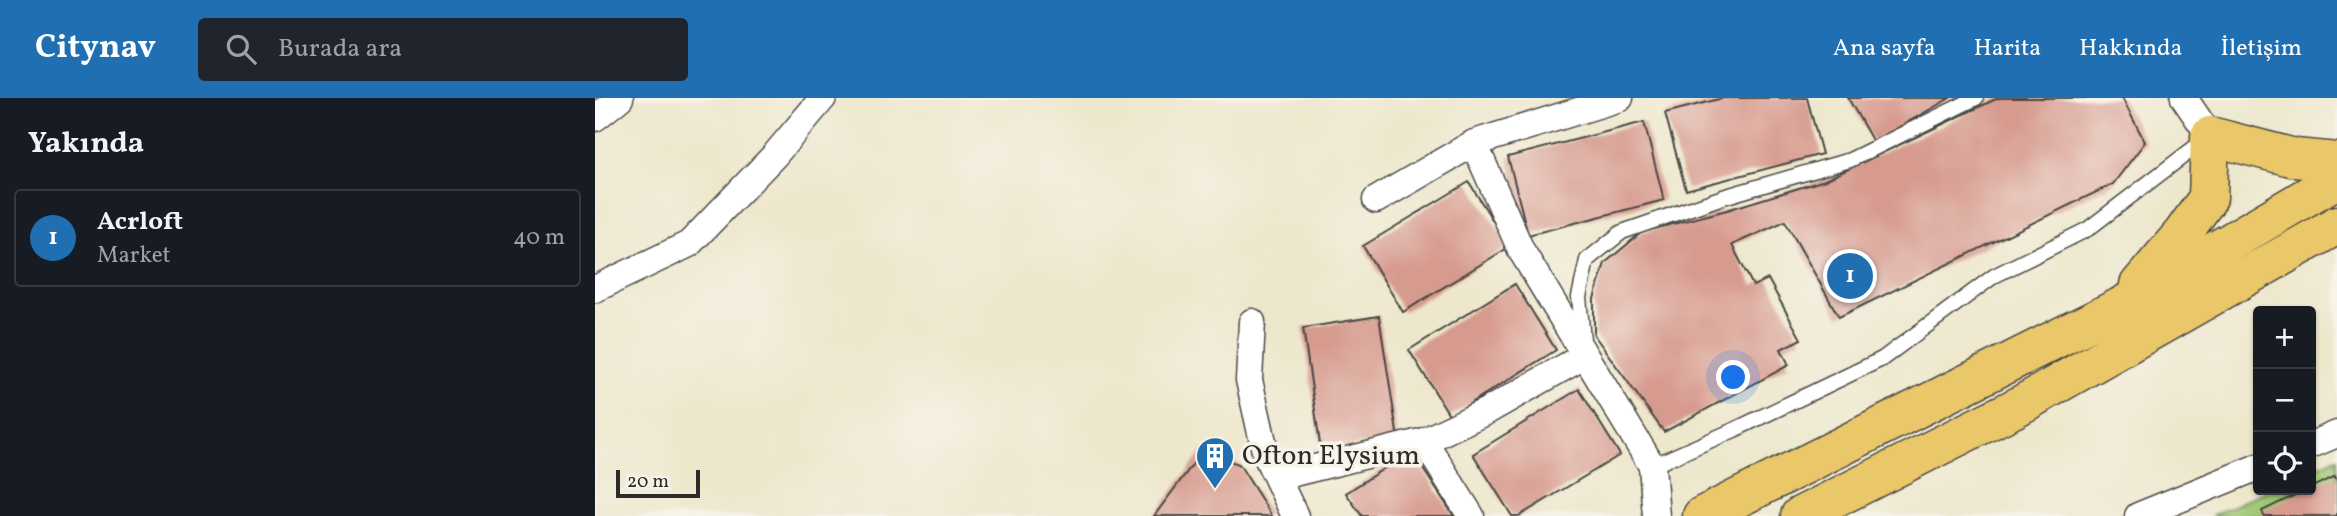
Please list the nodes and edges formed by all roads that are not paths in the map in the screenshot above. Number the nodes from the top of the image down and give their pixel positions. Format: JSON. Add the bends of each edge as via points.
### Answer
{"nodes":[{"id":1,"x":620,"y":98,"type":"edge"},
{"id":2,"x":823,"y":98,"type":"edge"},
{"id":3,"x":1621,"y":98,"type":"edge"},
{"id":4,"x":1976,"y":98,"type":"edge"},
{"id":5,"x":2184,"y":98,"type":"edge"},
{"id":6,"x":595,"y":118,"type":"edge"},
{"id":7,"x":2210,"y":136,"type":"junction"},
{"id":8,"x":1474,"y":143,"type":"junction"},
{"id":9,"x":2337,"y":162,"type":"edge"},
{"id":10,"x":2337,"y":179,"type":"edge"},
{"id":11,"x":1376,"y":200,"type":"dead end"},
{"id":12,"x":2337,"y":225,"type":"edge"},
{"id":13,"x":595,"y":289,"type":"edge"},
{"id":14,"x":2120,"y":307,"type":"junction"},
{"id":15,"x":1252,"y":322,"type":"dead end"},
{"id":16,"x":1584,"y":356,"type":"junction"},
{"id":17,"x":2337,"y":434,"type":"edge"},
{"id":18,"x":1424,"y":442,"type":"junction"},
{"id":19,"x":2316,"y":443,"type":"edge"},
{"id":20,"x":1652,"y":466,"type":"junction"},
{"id":21,"x":2253,"y":469,"type":"edge"},
{"id":22,"x":1277,"y":477,"type":"junction"},
{"id":23,"x":1295,"y":516,"type":"edge"},
{"id":24,"x":1471,"y":516,"type":"edge"},
{"id":25,"x":1656,"y":516,"type":"edge"},
{"id":26,"x":1702,"y":516,"type":"edge"},
{"id":27,"x":1800,"y":516,"type":"edge"},
{"id":28,"x":2138,"y":516,"type":"edge"}],
"edges":[{"from":1,"to":6,"type":"street"},
{"from":2,"to":13,"type":"street","via":[[689,244]]},
{"from":3,"to":8,"type":"street"},
{"from":4,"to":16,"type":"lane","via":[[1850,160],[1622,232],[1587,260],[1579,297]]},
{"from":5,"to":7,"type":"street"},
{"from":7,"to":9,"type":"highway","via":[[2294,158]]},
{"from":7,"to":14,"type":"highway","via":[[2208,198]]},
{"from":7,"to":20,"type":"lane","via":[[2088,229],[1994,276],[1882,359]]},
{"from":8,"to":11,"type":"street"},
{"from":8,"to":16,"type":"street","via":[[1521,250]]},
{"from":10,"to":14,"type":"highway"},
{"from":12,"to":27,"type":"highway","via":[[2017,407]]},
{"from":14,"to":26,"type":"highway"},
{"from":15,"to":22,"type":"street","via":[[1249,380],[1266,455]]},
{"from":16,"to":18,"type":"street"},
{"from":16,"to":20,"type":"street"},
{"from":17,"to":19,"type":"street"},
{"from":18,"to":22,"type":"street"},
{"from":18,"to":24,"type":"street"},
{"from":20,"to":25,"type":"street"},
{"from":21,"to":28,"type":"street"},
{"from":22,"to":23,"type":"street"}]}
